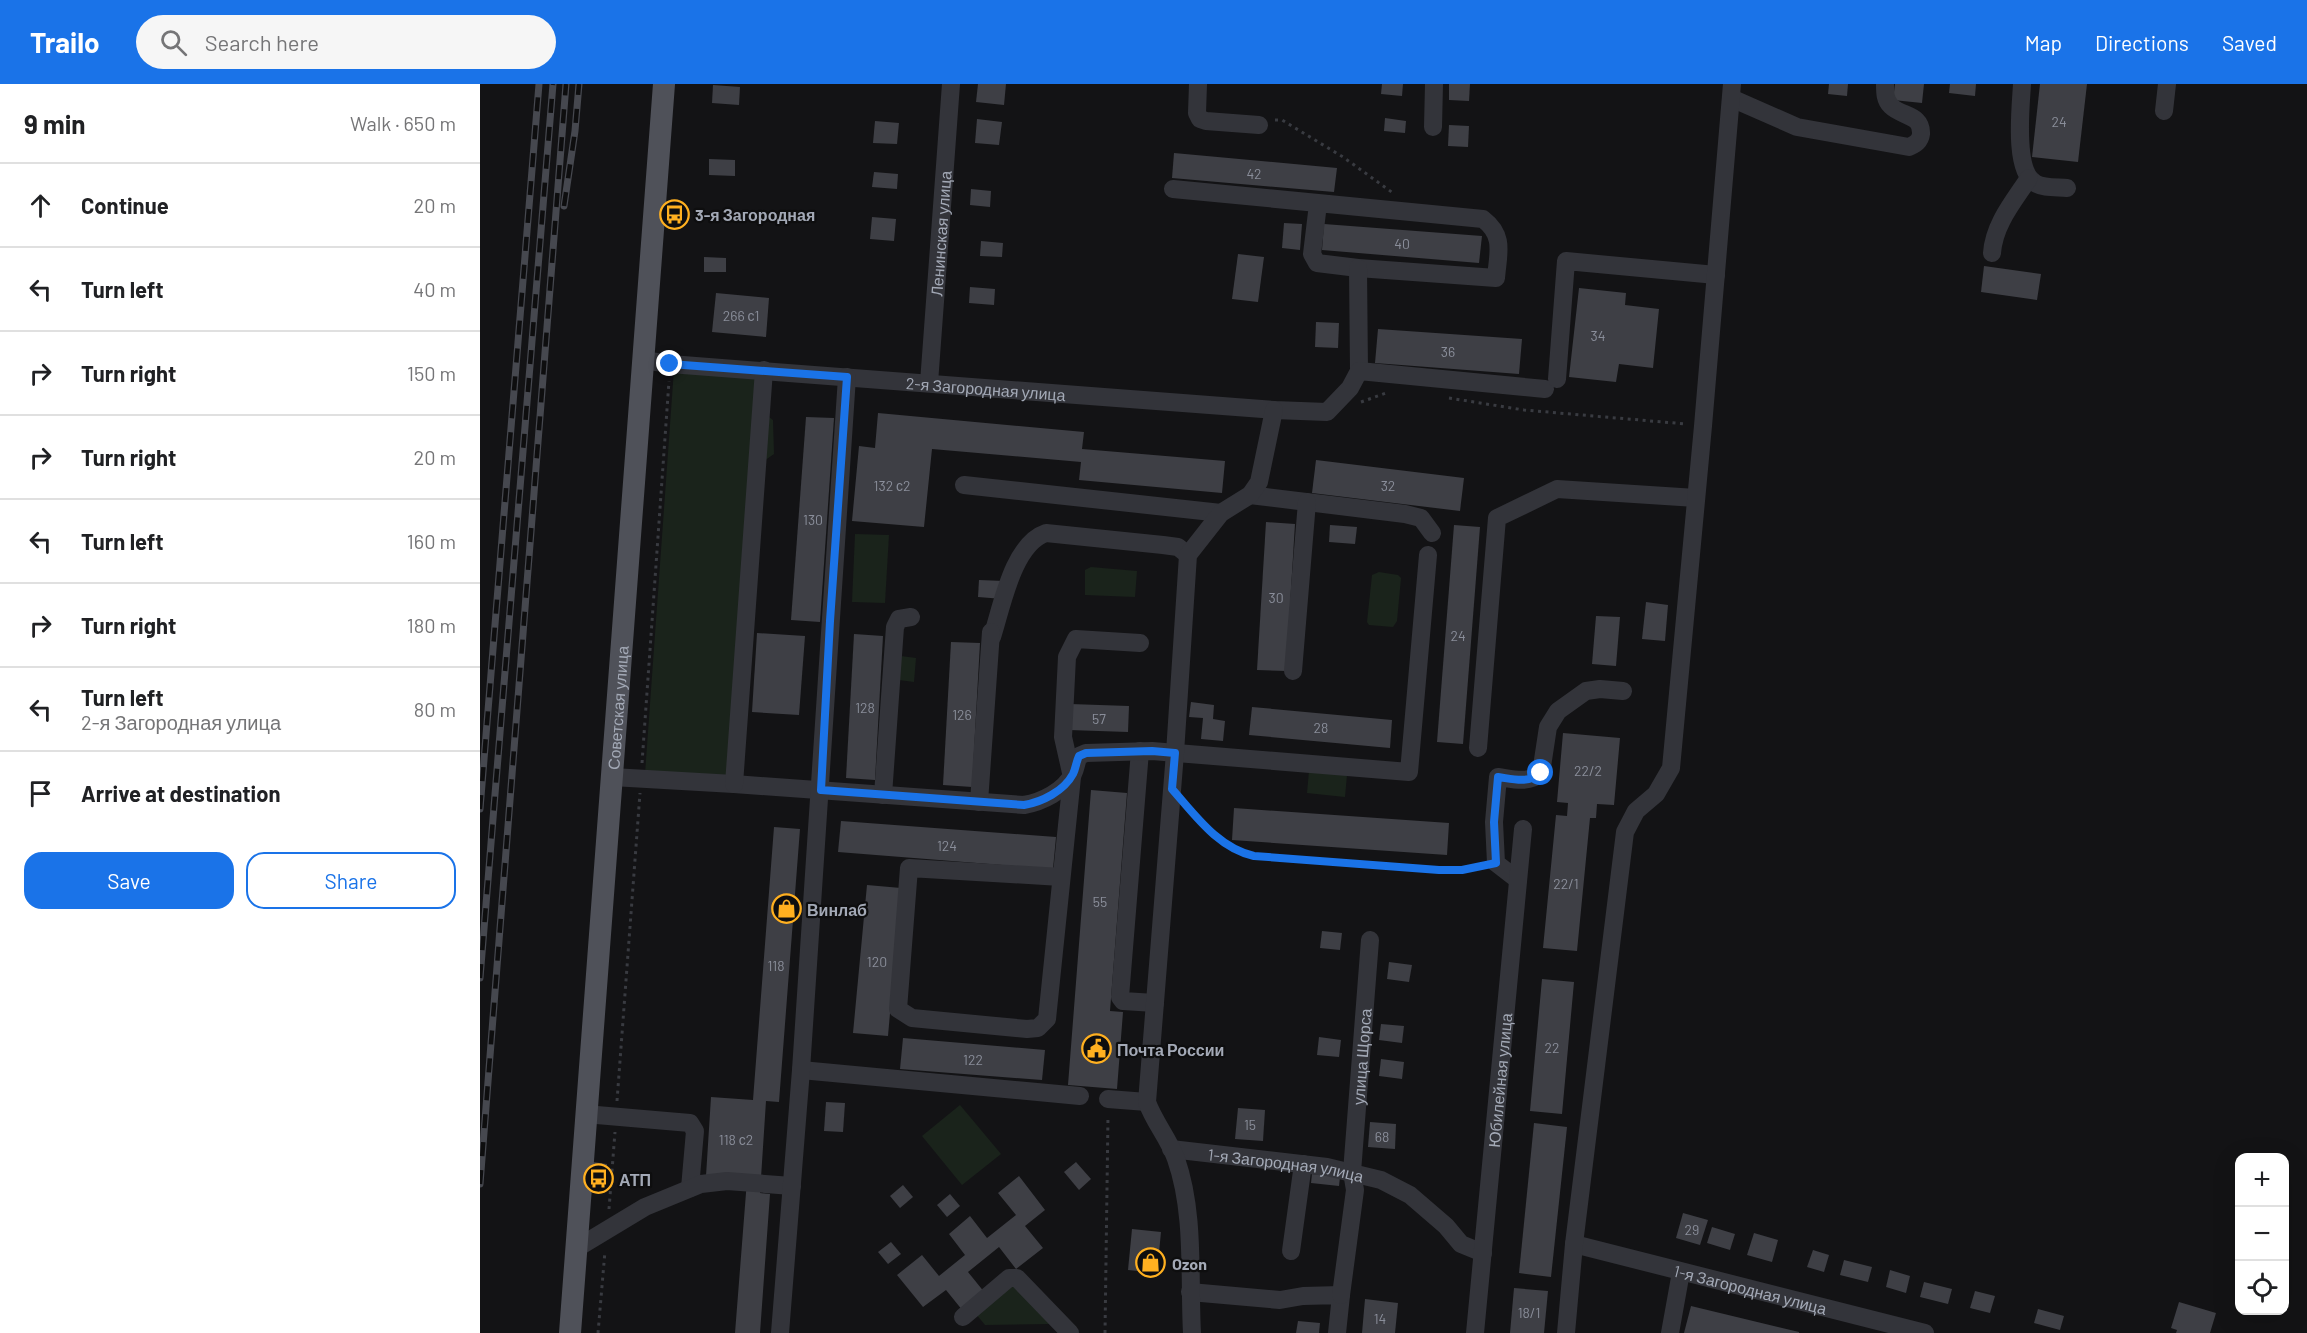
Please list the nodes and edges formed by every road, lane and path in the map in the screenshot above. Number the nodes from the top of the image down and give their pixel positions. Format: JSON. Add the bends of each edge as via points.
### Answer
{"nodes":[{"id":1,"x":664,"y":84,"type":"edge"},
{"id":2,"x":951,"y":84,"type":"edge"},
{"id":3,"x":1198,"y":84,"type":"edge"},
{"id":4,"x":1434,"y":84,"type":"edge"},
{"id":5,"x":1885,"y":84,"type":"edge"},
{"id":6,"x":2022,"y":84,"type":"edge"},
{"id":7,"x":2167,"y":84,"type":"edge"},
{"id":8,"x":1731,"y":91,"type":"edge"},
{"id":9,"x":2164,"y":111,"type":"dead end"},
{"id":10,"x":1259,"y":125,"type":"joint"},
{"id":11,"x":1433,"y":127,"type":"dead end"},
{"id":12,"x":2029,"y":178,"type":"junction"},
{"id":13,"x":2067,"y":188,"type":"dead end"},
{"id":14,"x":1173,"y":189,"type":"dead end"},
{"id":15,"x":1318,"y":204,"type":"junction"},
{"id":16,"x":1421,"y":214,"type":"junction"},
{"id":17,"x":1992,"y":253,"type":"dead end"},
{"id":18,"x":1358,"y":268,"type":"junction"},
{"id":19,"x":1716,"y":275,"type":"junction"},
{"id":20,"x":643,"y":360,"type":"junction"},
{"id":21,"x":670,"y":364,"type":"junction"},
{"id":22,"x":764,"y":370,"type":"junction"},
{"id":23,"x":1359,"y":371,"type":"junction"},
{"id":24,"x":847,"y":377,"type":"junction"},
{"id":25,"x":929,"y":383,"type":"junction"},
{"id":26,"x":1396,"y":392,"type":"dead end"},
{"id":27,"x":1441,"y":397,"type":"dead end"},
{"id":28,"x":1356,"y":404,"type":"dead end"},
{"id":29,"x":1274,"y":410,"type":"junction"},
{"id":30,"x":1703,"y":426,"type":"junction"},
{"id":31,"x":964,"y":485,"type":"dead end"},
{"id":32,"x":1250,"y":495,"type":"junction"},
{"id":33,"x":1696,"y":498,"type":"junction"},
{"id":34,"x":1307,"y":502,"type":"junction"},
{"id":35,"x":1221,"y":513,"type":"junction"},
{"id":36,"x":1432,"y":532,"type":"dead end"},
{"id":37,"x":1188,"y":555,"type":"junction"},
{"id":38,"x":1428,"y":555,"type":"dead end"},
{"id":39,"x":911,"y":617,"type":"dead end"},
{"id":40,"x":1140,"y":643,"type":"dead end"},
{"id":41,"x":1293,"y":671,"type":"dead end"},
{"id":42,"x":1623,"y":692,"type":"dead end"},
{"id":43,"x":1478,"y":748,"type":"dead end"},
{"id":44,"x":1140,"y":751,"type":"junction"},
{"id":45,"x":1175,"y":753,"type":"junction"},
{"id":46,"x":612,"y":777,"type":"junction"},
{"id":47,"x":1072,"y":777,"type":"junction"},
{"id":48,"x":641,"y":779,"type":"junction"},
{"id":49,"x":734,"y":784,"type":"junction"},
{"id":50,"x":1172,"y":789,"type":"junction"},
{"id":51,"x":821,"y":790,"type":"junction"},
{"id":52,"x":883,"y":795,"type":"junction"},
{"id":53,"x":979,"y":802,"type":"junction"},
{"id":54,"x":1523,"y":829,"type":"dead end"},
{"id":55,"x":1496,"y":863,"type":"junction"},
{"id":56,"x":1061,"y":877,"type":"junction"},
{"id":57,"x":1518,"y":880,"type":"junction"},
{"id":58,"x":1370,"y":940,"type":"dead end"},
{"id":59,"x":1155,"y":1003,"type":"junction"},
{"id":60,"x":801,"y":1070,"type":"junction"},
{"id":61,"x":1080,"y":1096,"type":"dead end"},
{"id":62,"x":1108,"y":1098,"type":"joint"},
{"id":63,"x":1147,"y":1102,"type":"junction"},
{"id":64,"x":585,"y":1114,"type":"junction"},
{"id":65,"x":616,"y":1117,"type":"junction"},
{"id":66,"x":1171,"y":1149,"type":"junction"},
{"id":67,"x":1303,"y":1164,"type":"junction"},
{"id":68,"x":1352,"y":1172,"type":"junction"},
{"id":69,"x":792,"y":1186,"type":"junction"},
{"id":70,"x":690,"y":1188,"type":"junction"},
{"id":71,"x":607,"y":1229,"type":"junction"},
{"id":72,"x":1575,"y":1244,"type":"junction"},
{"id":73,"x":577,"y":1248,"type":"junction"},
{"id":74,"x":1291,"y":1251,"type":"dead end"},
{"id":75,"x":1483,"y":1253,"type":"junction"},
{"id":76,"x":1681,"y":1272,"type":"junction"},
{"id":77,"x":1190,"y":1292,"type":"junction"},
{"id":78,"x":1341,"y":1295,"type":"junction"},
{"id":79,"x":963,"y":1317,"type":"dead end"},
{"id":80,"x":570,"y":1333,"type":"edge"},
{"id":81,"x":598,"y":1333,"type":"edge"},
{"id":82,"x":780,"y":1333,"type":"edge"},
{"id":83,"x":1070,"y":1333,"type":"edge"},
{"id":84,"x":1105,"y":1333,"type":"edge"},
{"id":85,"x":1192,"y":1333,"type":"edge"},
{"id":86,"x":1337,"y":1333,"type":"edge"},
{"id":87,"x":1475,"y":1333,"type":"edge"},
{"id":88,"x":1566,"y":1333,"type":"edge"},
{"id":89,"x":1670,"y":1333,"type":"edge"},
{"id":90,"x":1925,"y":1333,"type":"edge"}],
"edges":[{"from":1,"to":20,"type":"main road","name":"Советская улица"},
{"from":2,"to":25,"type":"street","name":"Ленинская улица"},
{"from":3,"to":10,"type":"street","via":[[1200,119]]},
{"from":4,"to":11,"type":"street"},
{"from":5,"to":8,"type":"street","via":[[1885,97],[1892,108],[1913,117],[1920,125],[1917,144],[1909,147],[1797,127]]},
{"from":6,"to":12,"type":"street","via":[[2019,134]]},
{"from":7,"to":9,"type":"street"},
{"from":8,"to":19,"type":"street"},
{"from":10,"to":16,"type":"path","via":[[1282,120],[1343,157]]},
{"from":12,"to":13,"type":"street","via":[[2035,184]]},
{"from":12,"to":17,"type":"street","via":[[2004,215],[1992,241]]},
{"from":14,"to":15,"type":"street"},
{"from":15,"to":16,"type":"street"},
{"from":15,"to":18,"type":"street","via":[[1311,254],[1317,263]]},
{"from":16,"to":18,"type":"street","via":[[1483,219],[1499,239],[1496,278]]},
{"from":18,"to":23,"type":"street"},
{"from":19,"to":23,"type":"street","via":[[1566,261],[1551,384]]},
{"from":19,"to":30,"type":"street"},
{"from":20,"to":21,"type":"street","name":"2-я Загородная улица"},
{"from":20,"to":46,"type":"main road","name":"Советская улица"},
{"from":21,"to":22,"type":"street","name":"2-я Загородная улица"},
{"from":21,"to":48,"type":"path"},
{"from":22,"to":24,"type":"street","name":"2-я Загородная улица"},
{"from":22,"to":49,"type":"street"},
{"from":23,"to":29,"type":"street","name":"2-я Загородная улица","via":[[1350,388],[1327,412]]},
{"from":24,"to":25,"type":"street","name":"2-я Загородная улица"},
{"from":24,"to":51,"type":"street"},
{"from":25,"to":29,"type":"street","name":"2-я Загородная улица"},
{"from":26,"to":28,"type":"path","via":[[1385,392]]},
{"from":27,"to":30,"type":"path","via":[[1524,410]]},
{"from":29,"to":32,"type":"street","via":[[1259,482]]},
{"from":30,"to":33,"type":"street"},
{"from":31,"to":35,"type":"street"},
{"from":32,"to":34,"type":"street"},
{"from":32,"to":35,"type":"street"},
{"from":33,"to":43,"type":"street","via":[[1557,489],[1497,518]]},
{"from":33,"to":72,"type":"street","via":[[1671,768],[1656,794],[1636,811],[1625,832]]},
{"from":34,"to":36,"type":"street","via":[[1405,514],[1421,518]]},
{"from":34,"to":41,"type":"street"},
{"from":35,"to":37,"type":"street"},
{"from":37,"to":45,"type":"street"},
{"from":37,"to":53,"type":"street","via":[[1163,545],[1046,533],[1028,544],[1015,566],[991,635]]},
{"from":38,"to":45,"type":"street","via":[[1409,771]]},
{"from":39,"to":52,"type":"street","via":[[899,619],[895,627]]},
{"from":40,"to":47,"type":"street","via":[[1076,639],[1071,647],[1067,657],[1063,737]]},
{"from":42,"to":55,"type":"street","via":[[1586,691],[1558,711],[1548,727],[1541,773],[1534,779],[1498,777]]},
{"from":44,"to":45,"type":"street"},
{"from":44,"to":47,"type":"street","via":[[1086,753],[1079,756]]},
{"from":44,"to":59,"type":"street","via":[[1120,997],[1125,1001]]},
{"from":45,"to":50,"type":"street"},
{"from":46,"to":48,"type":"street"},
{"from":46,"to":64,"type":"main road","name":"Советская улица"},
{"from":47,"to":53,"type":"street","via":[[1041,802]]},
{"from":47,"to":56,"type":"street"},
{"from":48,"to":49,"type":"street"},
{"from":48,"to":65,"type":"path"},
{"from":49,"to":51,"type":"street"},
{"from":50,"to":55,"type":"path","via":[[1218,838],[1245,854],[1439,870]]},
{"from":50,"to":59,"type":"street"},
{"from":51,"to":52,"type":"street"},
{"from":51,"to":60,"type":"street"},
{"from":52,"to":53,"type":"street"},
{"from":54,"to":57,"type":"street","name":"Юбилейная улица"},
{"from":55,"to":57,"type":"street"},
{"from":56,"to":56,"type":"street","via":[[1047,1019],[1038,1028],[912,1018],[898,1009],[909,868]]},
{"from":57,"to":75,"type":"street","name":"Юбилейная улица"},
{"from":58,"to":68,"type":"street","name":"улица Щорса"},
{"from":59,"to":63,"type":"street"},
{"from":60,"to":61,"type":"street"},
{"from":60,"to":69,"type":"street"},
{"from":62,"to":63,"type":"street"},
{"from":62,"to":84,"type":"path"},
{"from":63,"to":66,"type":"street"},
{"from":64,"to":65,"type":"street"},
{"from":64,"to":73,"type":"main road","name":"Советская улица"},
{"from":65,"to":70,"type":"street","via":[[690,1123],[695,1131]]},
{"from":65,"to":71,"type":"path"},
{"from":66,"to":67,"type":"street","name":"1-я Загородная улица"},
{"from":66,"to":77,"type":"street","via":[[1184,1186]]},
{"from":67,"to":68,"type":"street","name":"1-я Загородная улица"},
{"from":67,"to":74,"type":"street"},
{"from":68,"to":75,"type":"street","name":"1-я Загородная улица","via":[[1381,1180],[1410,1196],[1461,1244]]},
{"from":68,"to":78,"type":"street","name":"улица Щорса","via":[[1355,1190]]},
{"from":69,"to":70,"type":"street","via":[[727,1181]]},
{"from":69,"to":82,"type":"street"},
{"from":70,"to":71,"type":"street"},
{"from":71,"to":73,"type":"street"},
{"from":71,"to":81,"type":"path"},
{"from":72,"to":76,"type":"street","name":"1-я Загородная улица"},
{"from":72,"to":88,"type":"street"},
{"from":73,"to":80,"type":"main road","name":"Советская улица"},
{"from":75,"to":87,"type":"street","name":"Юбилейная улица"},
{"from":76,"to":89,"type":"street"},
{"from":76,"to":90,"type":"street","name":"1-я Загородная улица"},
{"from":77,"to":78,"type":"street","via":[[1280,1300]]},
{"from":77,"to":85,"type":"street"},
{"from":78,"to":86,"type":"street","name":"улица Щорса"},
{"from":79,"to":83,"type":"street","via":[[1009,1278],[1017,1278]]}]}
